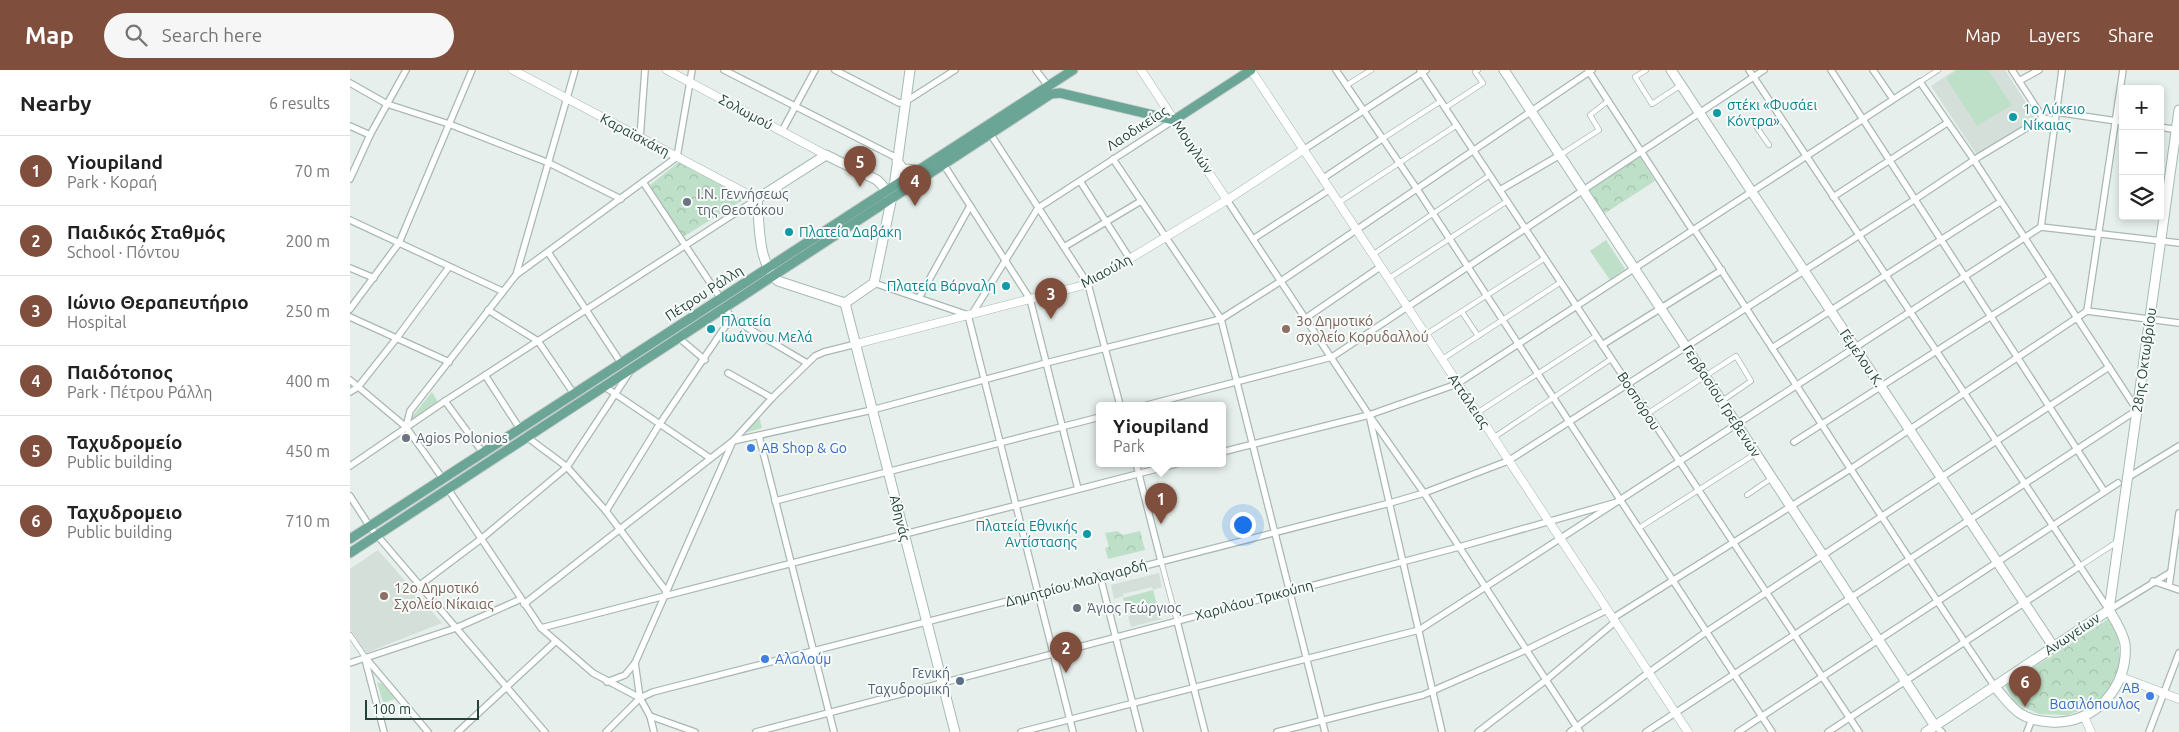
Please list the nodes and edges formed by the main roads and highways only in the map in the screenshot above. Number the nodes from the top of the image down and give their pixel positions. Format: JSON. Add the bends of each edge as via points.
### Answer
{"nodes":[{"id":1,"x":910,"y":70,"type":"edge"},
{"id":2,"x":1073,"y":70,"type":"edge"},
{"id":3,"x":1251,"y":70,"type":"edge"},
{"id":4,"x":1504,"y":70,"type":"edge"},
{"id":5,"x":1671,"y":70,"type":"edge"},
{"id":6,"x":1060,"y":93,"type":"joint"},
{"id":7,"x":2179,"y":110,"type":"edge"},
{"id":8,"x":2178,"y":130,"type":"edge"},
{"id":9,"x":897,"y":160,"type":"junction"},
{"id":10,"x":919,"y":170,"type":"junction"},
{"id":11,"x":890,"y":193,"type":"junction"},
{"id":12,"x":768,"y":268,"type":"junction"},
{"id":13,"x":773,"y":277,"type":"junction"},
{"id":14,"x":845,"y":303,"type":"junction"},
{"id":15,"x":350,"y":539,"type":"edge"},
{"id":16,"x":350,"y":553,"type":"edge"},
{"id":17,"x":2108,"y":610,"type":"junction"},
{"id":18,"x":2053,"y":646,"type":"junction"},
{"id":19,"x":1995,"y":687,"type":"junction"},
{"id":20,"x":1939,"y":730,"type":"edge"},
{"id":21,"x":954,"y":732,"type":"edge"},
{"id":22,"x":1926,"y":732,"type":"edge"}],
"edges":[{"from":1,"to":9,"type":"main road"},
{"from":2,"to":10,"type":"main road","name":"Πέτρου Ράλλη"},
{"from":3,"to":6,"type":"main road","name":"Λαοδικείας","via":[[1174,120]]},
{"from":4,"to":20,"type":"main road","name":"Γερβασίου Γρεβενών"},
{"from":5,"to":18,"type":"main road","name":"Γέμελου Κ."},
{"from":6,"to":11,"type":"main road","name":"Πέτρου Ράλλη","via":[[1051,94],[944,165]]},
{"from":7,"to":8,"type":"main road","name":"28ης Οκτωβρίου"},
{"from":8,"to":17,"type":"main road","name":"28ης Οκτωβρίου"},
{"from":9,"to":10,"type":"main road","via":[[903,168]]},
{"from":9,"to":11,"type":"main road"},
{"from":10,"to":11,"type":"main road","name":"Πέτρου Ράλλη"},
{"from":11,"to":12,"type":"main road","name":"Πέτρου Ράλλη"},
{"from":11,"to":12,"type":"main road","via":[[877,180],[826,154],[757,199],[764,260]]},
{"from":11,"to":13,"type":"main road","name":"Πέτρου Ράλλη"},
{"from":11,"to":14,"type":"main road","via":[[874,282]]},
{"from":12,"to":13,"type":"main road"},
{"from":12,"to":15,"type":"main road","name":"Πέτρου Ράλλη"},
{"from":13,"to":14,"type":"main road"},
{"from":13,"to":16,"type":"main road","name":"Πέτρου Ράλλη"},
{"from":14,"to":21,"type":"main road","name":"Αθηνάς"},
{"from":17,"to":18,"type":"main road","name":"Ανωγείων"},
{"from":17,"to":19,"type":"main road","via":[[2120,628],[2125,659],[2121,677],[2106,702],[2084,716],[2060,722],[2032,719],[2021,714]]},
{"from":18,"to":19,"type":"main road","name":"Ανωγείων"},
{"from":19,"to":20,"type":"main road","name":"Ανωγείων"},
{"from":20,"to":22,"type":"main road","name":"Ανωγείων"}]}
